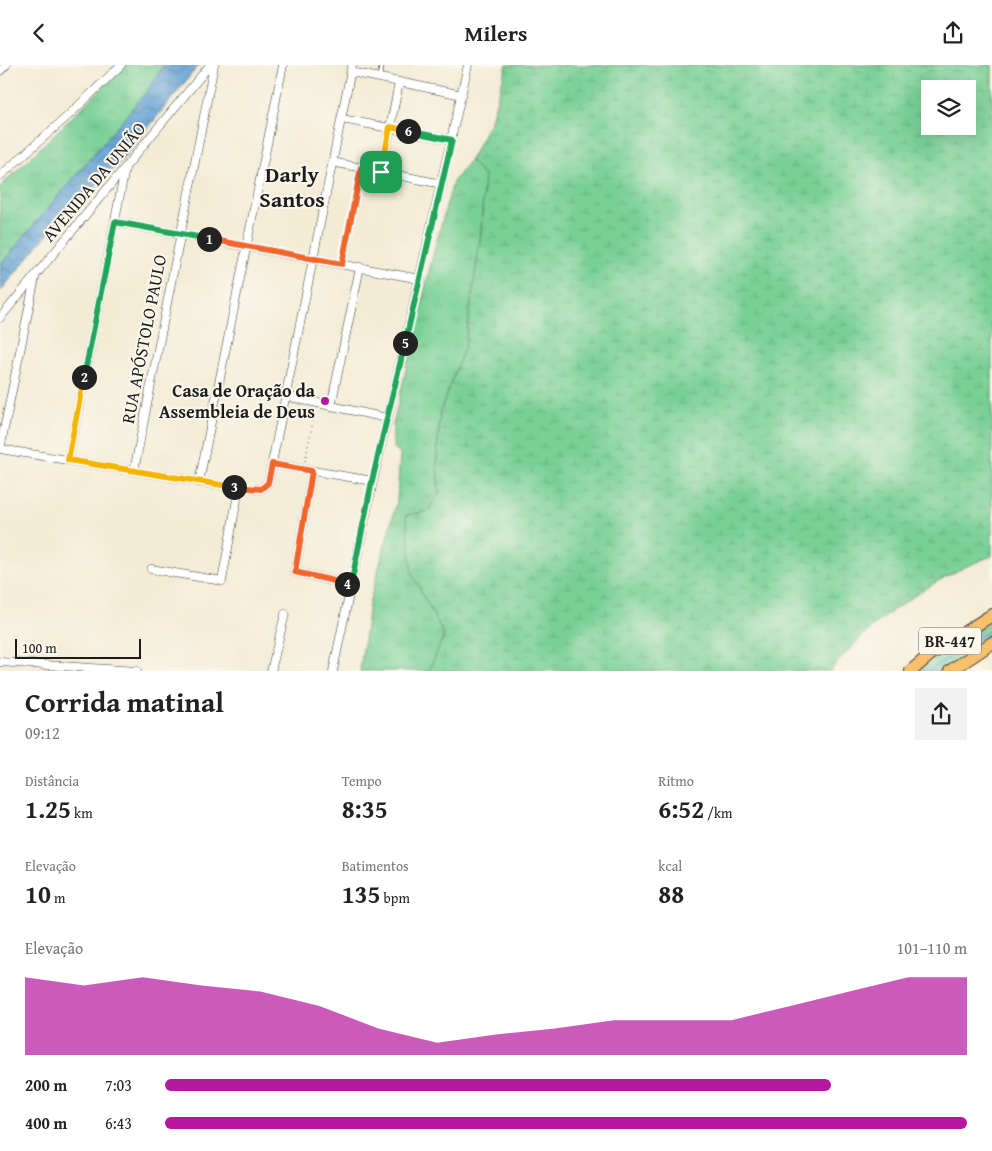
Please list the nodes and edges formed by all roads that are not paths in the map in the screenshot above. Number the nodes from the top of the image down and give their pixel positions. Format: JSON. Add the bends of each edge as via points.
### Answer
{"nodes":[{"id":1,"x":6,"y":65,"type":"edge"},
{"id":2,"x":121,"y":65,"type":"edge"},
{"id":3,"x":212,"y":65,"type":"edge"},
{"id":4,"x":283,"y":65,"type":"edge"},
{"id":5,"x":382,"y":65,"type":"edge"},
{"id":6,"x":468,"y":65,"type":"edge"},
{"id":7,"x":352,"y":69,"type":"edge"},
{"id":8,"x":0,"y":71,"type":"edge"},
{"id":9,"x":379,"y":78,"type":"junction"},
{"id":10,"x":399,"y":83,"type":"junction"},
{"id":11,"x":462,"y":95,"type":"junction"},
{"id":12,"x":342,"y":119,"type":"junction"},
{"id":13,"x":390,"y":127,"type":"junction"},
{"id":14,"x":452,"y":140,"type":"junction"},
{"id":15,"x":332,"y":162,"type":"junction"},
{"id":16,"x":126,"y":167,"type":"junction"},
{"id":17,"x":361,"y":168,"type":"junction"},
{"id":18,"x":381,"y":172,"type":"junction"},
{"id":19,"x":0,"y":176,"type":"edge"},
{"id":20,"x":442,"y":184,"type":"junction"},
{"id":21,"x":115,"y":222,"type":"junction"},
{"id":22,"x":180,"y":233,"type":"junction"},
{"id":23,"x":247,"y":246,"type":"junction"},
{"id":24,"x":312,"y":258,"type":"junction"},
{"id":25,"x":342,"y":264,"type":"junction"},
{"id":26,"x":360,"y":267,"type":"junction"},
{"id":27,"x":35,"y":276,"type":"junction"},
{"id":28,"x":420,"y":279,"type":"junction"},
{"id":29,"x":0,"y":318,"type":"edge"},
{"id":30,"x":285,"y":396,"type":"junction"},
{"id":31,"x":331,"y":406,"type":"junction"},
{"id":32,"x":387,"y":418,"type":"junction"},
{"id":33,"x":0,"y":449,"type":"edge"},
{"id":34,"x":68,"y":460,"type":"junction"},
{"id":35,"x":272,"y":464,"type":"junction"},
{"id":36,"x":308,"y":470,"type":"junction"},
{"id":37,"x":134,"y":471,"type":"junction"},
{"id":38,"x":372,"y":481,"type":"junction"},
{"id":39,"x":199,"y":482,"type":"junction"},
{"id":40,"x":239,"y":488,"type":"junction"},
{"id":41,"x":151,"y":569,"type":"dead end"},
{"id":42,"x":351,"y":585,"type":"junction"},
{"id":43,"x":285,"y":614,"type":"dead end"},
{"id":44,"x":992,"y":615,"type":"edge"},
{"id":45,"x":992,"y":643,"type":"edge"},
{"id":46,"x":0,"y":662,"type":"edge"},
{"id":47,"x":137,"y":671,"type":"edge"},
{"id":48,"x":271,"y":671,"type":"edge"},
{"id":49,"x":333,"y":671,"type":"edge"},
{"id":50,"x":911,"y":671,"type":"edge"},
{"id":51,"x":950,"y":671,"type":"edge"}],
"edges":[{"from":1,"to":8,"type":"street"},
{"from":2,"to":19,"type":"street"},
{"from":3,"to":16,"type":"street","name":"AVENIDA DA UNIÃO"},
{"from":3,"to":22,"type":"street","name":"RUA APÓSTOLO PAULO"},
{"from":4,"to":23,"type":"street"},
{"from":5,"to":9,"type":"lane"},
{"from":6,"to":11,"type":"street"},
{"from":7,"to":9,"type":"street"},
{"from":7,"to":12,"type":"street"},
{"from":9,"to":10,"type":"street"},
{"from":10,"to":11,"type":"street"},
{"from":10,"to":13,"type":"street"},
{"from":11,"to":14,"type":"street"},
{"from":12,"to":13,"type":"street"},
{"from":12,"to":15,"type":"street"},
{"from":13,"to":14,"type":"street"},
{"from":13,"to":18,"type":"street"},
{"from":14,"to":20,"type":"street"},
{"from":15,"to":17,"type":"street"},
{"from":15,"to":24,"type":"street"},
{"from":16,"to":21,"type":"street"},
{"from":16,"to":27,"type":"street","name":"AVENIDA DA UNIÃO"},
{"from":17,"to":18,"type":"street"},
{"from":17,"to":25,"type":"lane"},
{"from":18,"to":20,"type":"street"},
{"from":20,"to":28,"type":"street"},
{"from":21,"to":22,"type":"street"},
{"from":21,"to":34,"type":"street"},
{"from":22,"to":23,"type":"street"},
{"from":22,"to":37,"type":"street","name":"RUA APÓSTOLO PAULO"},
{"from":23,"to":24,"type":"street"},
{"from":23,"to":39,"type":"street"},
{"from":24,"to":25,"type":"street"},
{"from":24,"to":30,"type":"street"},
{"from":25,"to":26,"type":"street"},
{"from":26,"to":28,"type":"street"},
{"from":26,"to":31,"type":"street"},
{"from":27,"to":29,"type":"street","name":"AVENIDA DA UNIÃO"},
{"from":27,"to":33,"type":"street"},
{"from":28,"to":32,"type":"street"},
{"from":30,"to":31,"type":"street"},
{"from":30,"to":35,"type":"street"},
{"from":31,"to":32,"type":"street"},
{"from":32,"to":38,"type":"street"},
{"from":33,"to":34,"type":"street"},
{"from":34,"to":37,"type":"street"},
{"from":35,"to":36,"type":"street"},
{"from":35,"to":40,"type":"street","via":[[265,486]]},
{"from":36,"to":38,"type":"street"},
{"from":36,"to":42,"type":"street","via":[[295,572]]},
{"from":37,"to":39,"type":"street"},
{"from":38,"to":42,"type":"street"},
{"from":39,"to":40,"type":"street"},
{"from":40,"to":41,"type":"street","via":[[222,581]]},
{"from":42,"to":49,"type":"street"},
{"from":43,"to":48,"type":"street"},
{"from":44,"to":50,"type":"main road","number":"BR-447","via":[[931,654]]},
{"from":45,"to":51,"type":"main road","number":"BR-447"},
{"from":46,"to":47,"type":"street"}]}
